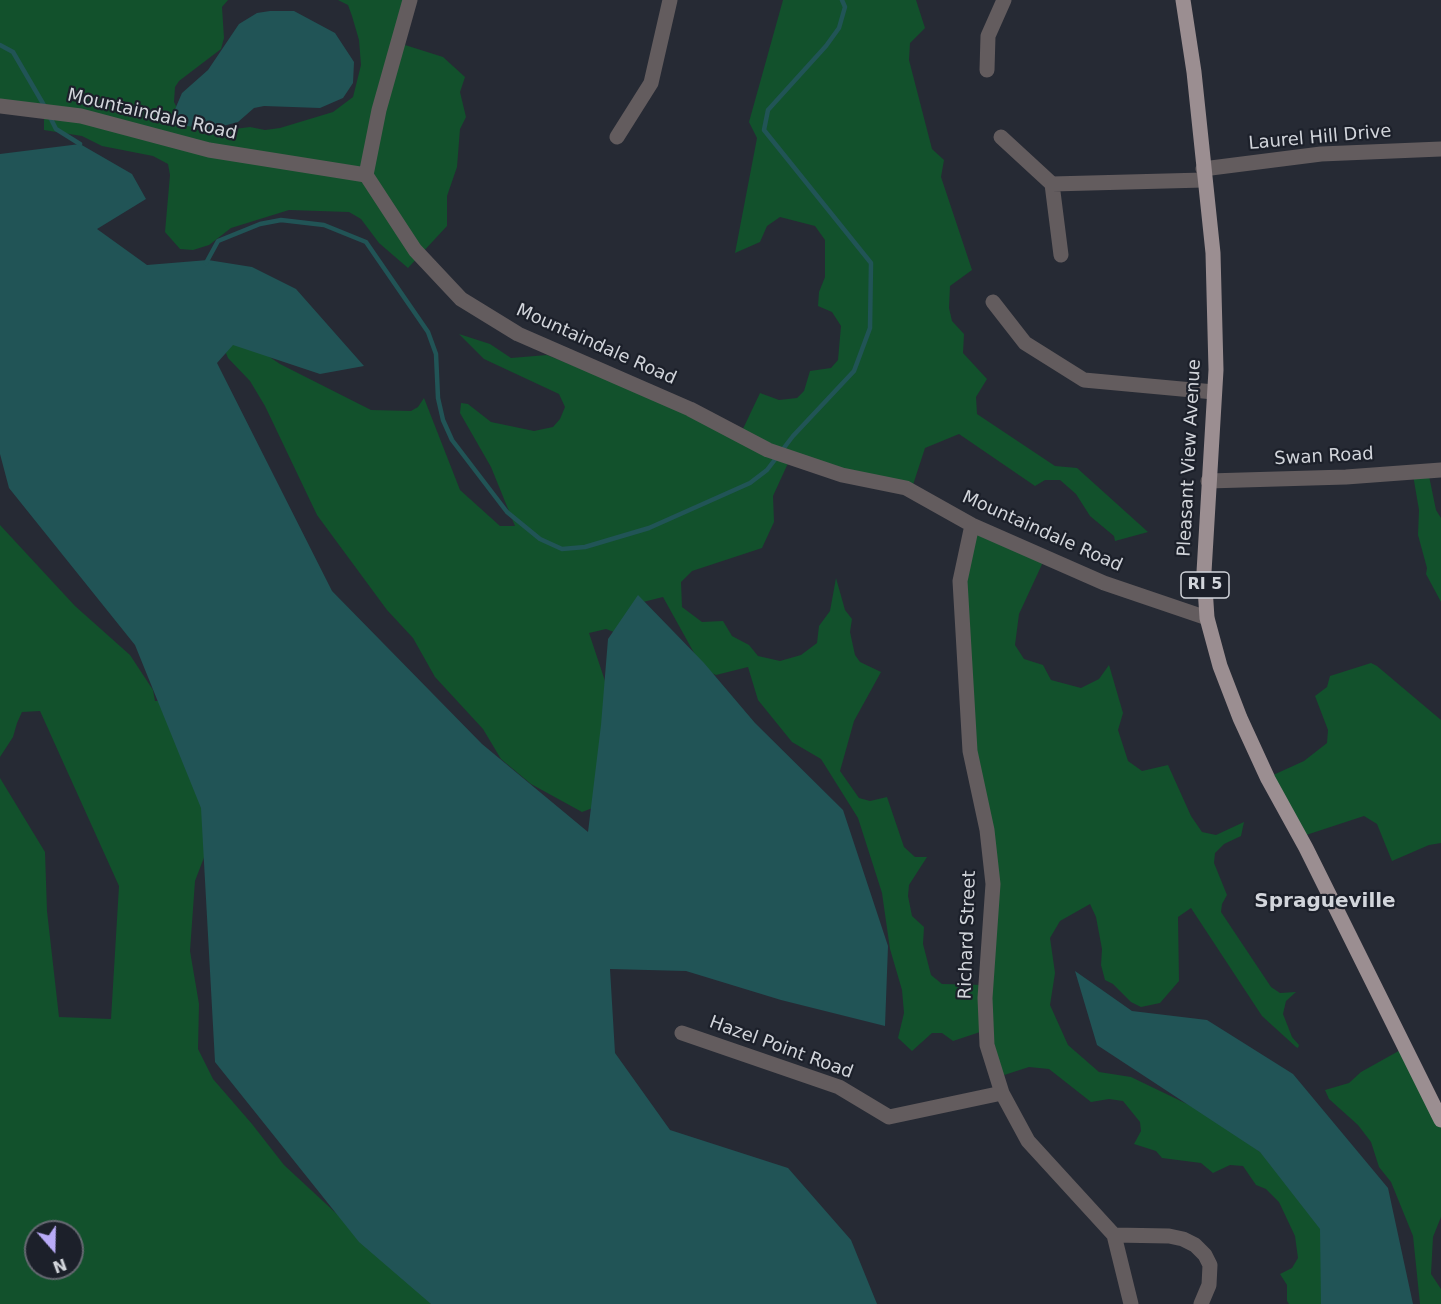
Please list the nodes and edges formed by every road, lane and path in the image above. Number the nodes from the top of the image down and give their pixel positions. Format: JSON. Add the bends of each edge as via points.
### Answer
{"nodes":[{"id":1,"x":410,"y":0,"type":"edge"},
{"id":2,"x":670,"y":0,"type":"edge"},
{"id":3,"x":1004,"y":0,"type":"edge"},
{"id":4,"x":1183,"y":0,"type":"edge"},
{"id":5,"x":987,"y":70,"type":"dead end"},
{"id":6,"x":0,"y":106,"type":"edge"},
{"id":7,"x":617,"y":137,"type":"dead end"},
{"id":8,"x":1002,"y":137,"type":"dead end"},
{"id":9,"x":1441,"y":149,"type":"edge"},
{"id":10,"x":1204,"y":174,"type":"junction"},
{"id":11,"x":366,"y":175,"type":"junction"},
{"id":12,"x":1053,"y":184,"type":"junction"},
{"id":13,"x":1061,"y":255,"type":"dead end"},
{"id":14,"x":993,"y":302,"type":"dead end"},
{"id":15,"x":1214,"y":392,"type":"junction"},
{"id":16,"x":1441,"y":470,"type":"edge"},
{"id":17,"x":1208,"y":481,"type":"junction"},
{"id":18,"x":972,"y":525,"type":"junction"},
{"id":19,"x":1207,"y":618,"type":"junction"},
{"id":20,"x":682,"y":1033,"type":"dead end"},
{"id":21,"x":1002,"y":1093,"type":"junction"},
{"id":22,"x":1441,"y":1120,"type":"edge"},
{"id":23,"x":1114,"y":1235,"type":"junction"},
{"id":24,"x":1131,"y":1304,"type":"edge"},
{"id":25,"x":1201,"y":1304,"type":"edge"}],
"edges":[{"from":1,"to":11,"type":"street","via":[[379,110]]},
{"from":2,"to":7,"type":"street","via":[[651,83]]},
{"from":3,"to":5,"type":"street","via":[[988,36]]},
{"from":4,"to":10,"type":"main road","name":"Pleasant View Avenue","number":"RI 5"},
{"from":6,"to":11,"type":"street","name":"Mountaindale Road","via":[[81,116],[209,150]]},
{"from":8,"to":12,"type":"street"},
{"from":9,"to":10,"type":"street","name":"Laurel Hill Drive","via":[[1321,154]]},
{"from":10,"to":12,"type":"street","name":"Laurel Hill Drive"},
{"from":10,"to":15,"type":"main road","name":"Pleasant View Avenue","number":"RI 5","via":[[1212,253]]},
{"from":11,"to":18,"type":"street","name":"Mountaindale Road","via":[[415,250],[460,299],[518,334],[690,409],[768,450],[842,475],[906,488]]},
{"from":12,"to":13,"type":"street"},
{"from":14,"to":15,"type":"street","via":[[1025,344],[1084,380]]},
{"from":15,"to":17,"type":"main road","name":"Pleasant View Avenue","number":"RI 5"},
{"from":16,"to":17,"type":"street","name":"Swan Road"},
{"from":17,"to":19,"type":"main road","name":"Pleasant View Avenue","number":"RI 5","via":[[1204,572]]},
{"from":18,"to":19,"type":"street","name":"Mountaindale Road","via":[[1104,583]]},
{"from":18,"to":21,"type":"street","name":"Richard Street","via":[[960,581],[970,751],[987,830],[993,884],[985,998],[987,1045]]},
{"from":19,"to":22,"type":"main road","name":"Pleasant View Avenue","number":"RI 5","via":[[1224,677],[1268,779]]},
{"from":20,"to":21,"type":"street","name":"Hazel Point Road","via":[[839,1087],[889,1117]]},
{"from":21,"to":23,"type":"street","name":"Richard Street","via":[[1028,1141]]},
{"from":23,"to":24,"type":"street","name":"Richard Street"},
{"from":23,"to":25,"type":"street","via":[[1169,1236],[1195,1245],[1210,1265],[1209,1285]]}]}
